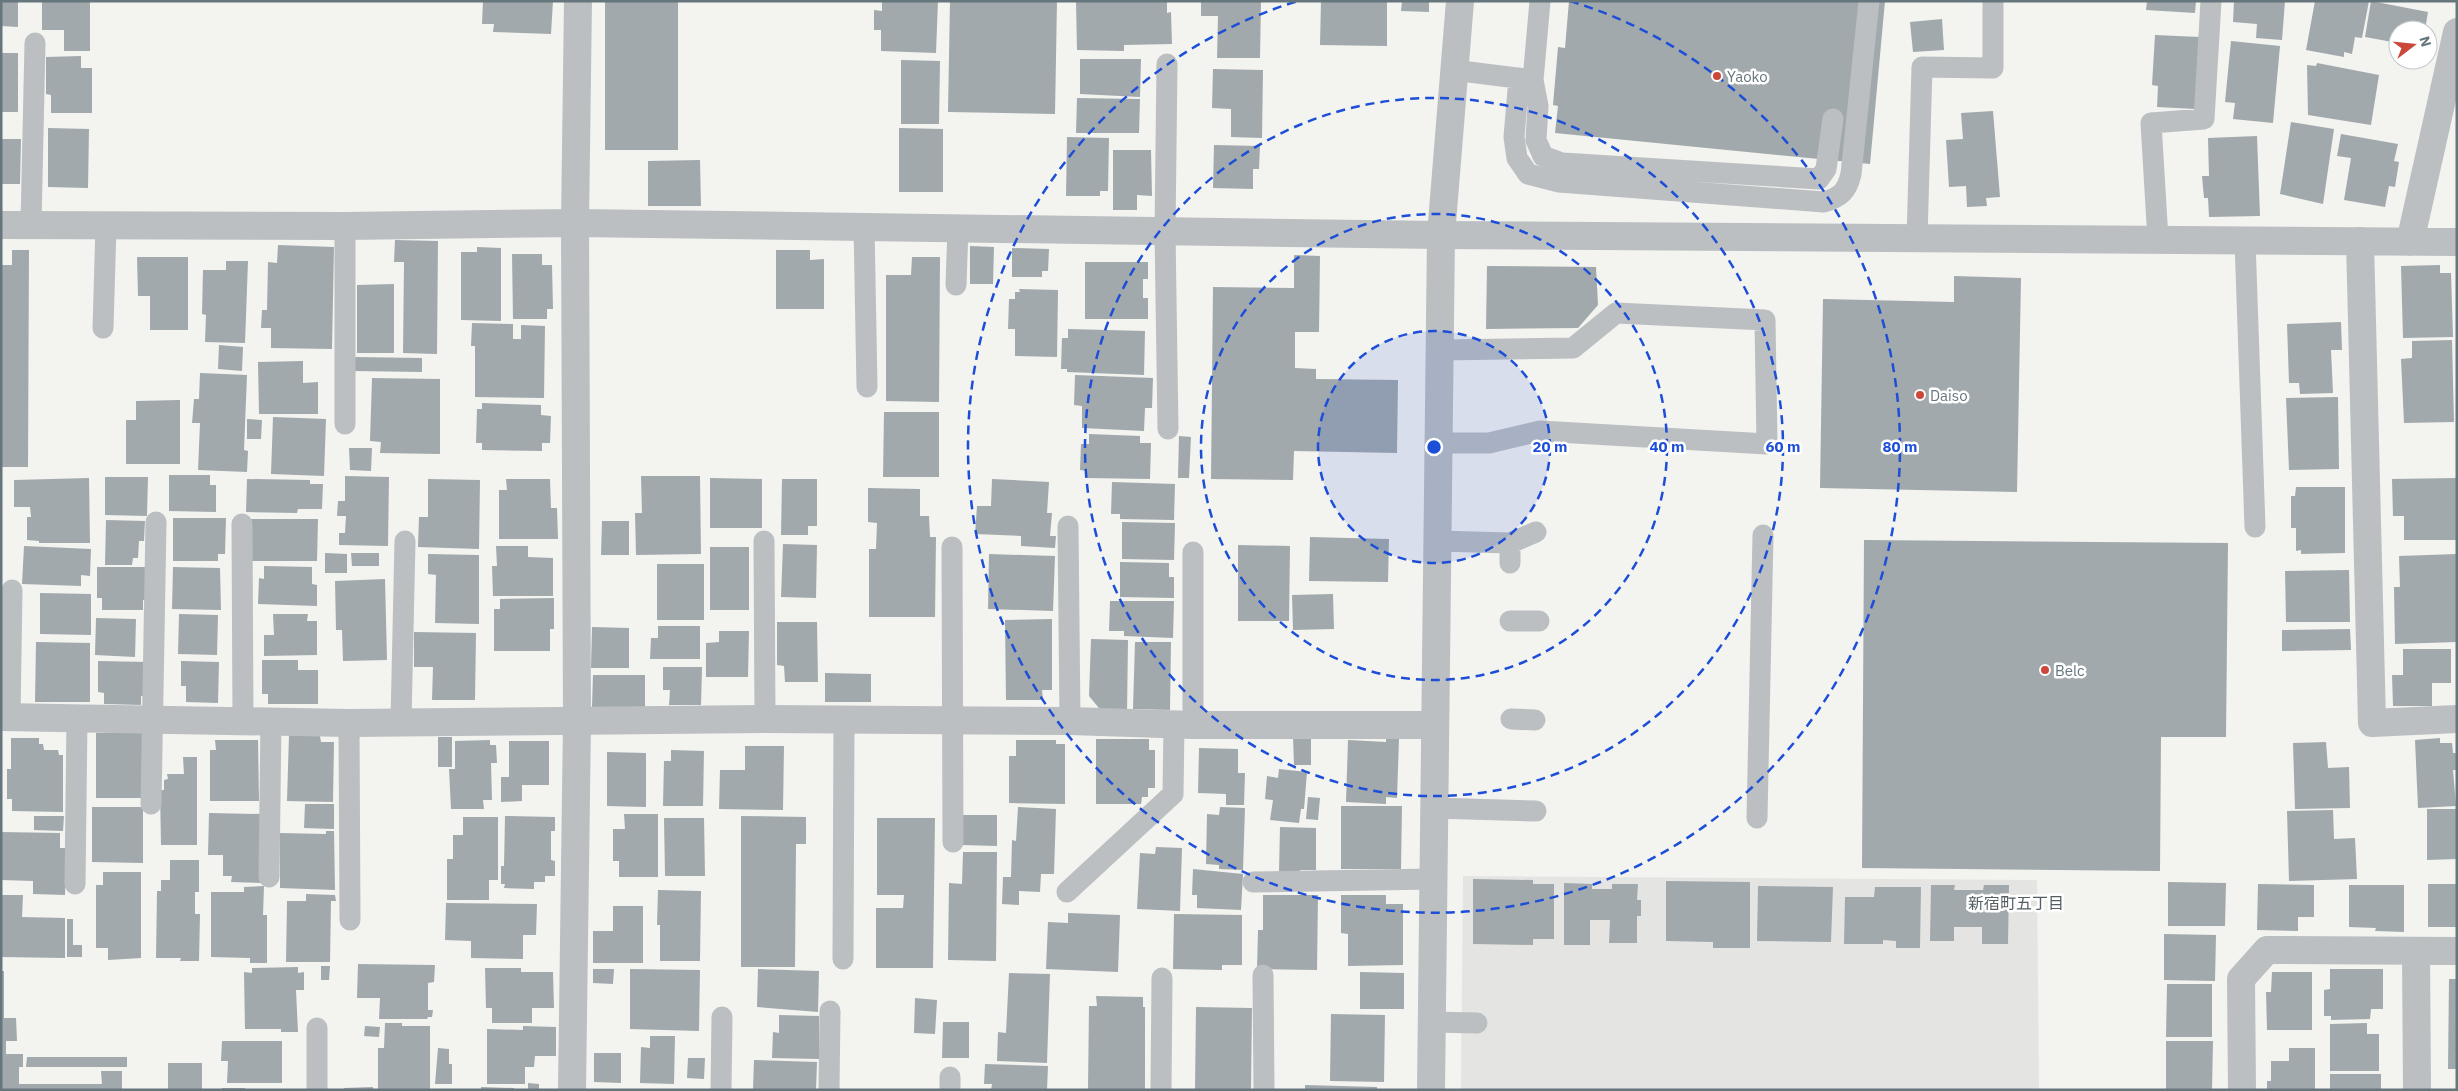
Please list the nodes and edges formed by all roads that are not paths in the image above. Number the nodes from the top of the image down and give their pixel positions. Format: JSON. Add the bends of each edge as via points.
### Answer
{"nodes":[{"id":1,"x":578,"y":1,"type":"edge"},
{"id":2,"x":1460,"y":1,"type":"edge"},
{"id":3,"x":1540,"y":1,"type":"edge"},
{"id":4,"x":1869,"y":1,"type":"edge"},
{"id":5,"x":1993,"y":1,"type":"edge"},
{"id":6,"x":2210,"y":1,"type":"edge"},
{"id":7,"x":2457,"y":32,"type":"edge"},
{"id":8,"x":35,"y":43,"type":"dead end"},
{"id":9,"x":1167,"y":64,"type":"dead end"},
{"id":10,"x":2453,"y":69,"type":"edge"},
{"id":11,"x":1453,"y":70,"type":"junction"},
{"id":12,"x":1526,"y":79,"type":"junction"},
{"id":13,"x":1833,"y":119,"type":"dead end"},
{"id":14,"x":575,"y":223,"type":"junction"},
{"id":15,"x":1,"y":225,"type":"edge"},
{"id":16,"x":32,"y":225,"type":"junction"},
{"id":17,"x":106,"y":226,"type":"junction"},
{"id":18,"x":346,"y":226,"type":"junction"},
{"id":19,"x":864,"y":226,"type":"junction"},
{"id":20,"x":958,"y":228,"type":"junction"},
{"id":21,"x":1165,"y":231,"type":"junction"},
{"id":22,"x":1441,"y":235,"type":"junction"},
{"id":23,"x":1917,"y":238,"type":"junction"},
{"id":24,"x":2158,"y":240,"type":"junction"},
{"id":25,"x":2244,"y":241,"type":"junction"},
{"id":26,"x":2360,"y":241,"type":"junction"},
{"id":27,"x":2410,"y":242,"type":"junction"},
{"id":28,"x":2457,"y":242,"type":"edge"},
{"id":29,"x":956,"y":285,"type":"dead end"},
{"id":30,"x":104,"y":328,"type":"dead end"},
{"id":31,"x":1439,"y":350,"type":"junction"},
{"id":32,"x":867,"y":387,"type":"dead end"},
{"id":33,"x":345,"y":424,"type":"dead end"},
{"id":34,"x":1168,"y":429,"type":"dead end"},
{"id":35,"x":1438,"y":443,"type":"junction"},
{"id":36,"x":156,"y":522,"type":"dead end"},
{"id":37,"x":242,"y":524,"type":"dead end"},
{"id":38,"x":1068,"y":526,"type":"dead end"},
{"id":39,"x":2255,"y":527,"type":"dead end"},
{"id":40,"x":1536,"y":532,"type":"dead end"},
{"id":41,"x":1763,"y":535,"type":"dead end"},
{"id":42,"x":405,"y":541,"type":"dead end"},
{"id":43,"x":764,"y":541,"type":"dead end"},
{"id":44,"x":1437,"y":541,"type":"junction"},
{"id":45,"x":952,"y":547,"type":"dead end"},
{"id":46,"x":1193,"y":552,"type":"dead end"},
{"id":47,"x":12,"y":590,"type":"dead end"},
{"id":48,"x":1510,"y":621,"type":"dead end"},
{"id":49,"x":1539,"y":621,"type":"dead end"},
{"id":50,"x":6,"y":717,"type":"edge"},
{"id":51,"x":77,"y":719,"type":"junction"},
{"id":52,"x":765,"y":719,"type":"junction"},
{"id":53,"x":1511,"y":719,"type":"dead end"},
{"id":54,"x":2457,"y":719,"type":"edge"},
{"id":55,"x":153,"y":720,"type":"junction"},
{"id":56,"x":577,"y":720,"type":"junction"},
{"id":57,"x":844,"y":720,"type":"junction"},
{"id":58,"x":954,"y":720,"type":"junction"},
{"id":59,"x":1535,"y":720,"type":"dead end"},
{"id":60,"x":243,"y":721,"type":"junction"},
{"id":61,"x":271,"y":721,"type":"junction"},
{"id":62,"x":401,"y":721,"type":"junction"},
{"id":63,"x":1070,"y":721,"type":"junction"},
{"id":64,"x":349,"y":723,"type":"junction"},
{"id":65,"x":1434,"y":724,"type":"junction"},
{"id":66,"x":1183,"y":725,"type":"junction"},
{"id":67,"x":151,"y":804,"type":"dead end"},
{"id":68,"x":1434,"y":808,"type":"junction"},
{"id":69,"x":1536,"y":811,"type":"dead end"},
{"id":70,"x":1757,"y":818,"type":"dead end"},
{"id":71,"x":954,"y":842,"type":"dead end"},
{"id":72,"x":269,"y":877,"type":"dead end"},
{"id":73,"x":1434,"y":879,"type":"junction"},
{"id":74,"x":1252,"y":882,"type":"dead end"},
{"id":75,"x":75,"y":884,"type":"dead end"},
{"id":76,"x":1067,"y":892,"type":"dead end"},
{"id":77,"x":350,"y":920,"type":"dead end"},
{"id":78,"x":2457,"y":951,"type":"edge"},
{"id":79,"x":2416,"y":952,"type":"junction"},
{"id":80,"x":843,"y":959,"type":"dead end"},
{"id":81,"x":1263,"y":975,"type":"dead end"},
{"id":82,"x":1162,"y":978,"type":"dead end"},
{"id":83,"x":830,"y":1011,"type":"dead end"},
{"id":84,"x":722,"y":1017,"type":"dead end"},
{"id":85,"x":1432,"y":1022,"type":"junction"},
{"id":86,"x":1477,"y":1023,"type":"dead end"},
{"id":87,"x":317,"y":1028,"type":"dead end"},
{"id":88,"x":317,"y":1090,"type":"edge"},
{"id":89,"x":572,"y":1090,"type":"edge"},
{"id":90,"x":721,"y":1090,"type":"edge"},
{"id":91,"x":829,"y":1090,"type":"edge"},
{"id":92,"x":1161,"y":1090,"type":"edge"},
{"id":93,"x":1264,"y":1090,"type":"edge"},
{"id":94,"x":1431,"y":1090,"type":"edge"},
{"id":95,"x":2242,"y":1090,"type":"edge"},
{"id":96,"x":2417,"y":1090,"type":"edge"}],
"edges":[{"from":1,"to":14,"type":"street"},
{"from":2,"to":11,"type":"street"},
{"from":3,"to":12,"type":"lane"},
{"from":4,"to":12,"type":"lane","via":[[1851,174],[1847,188],[1837,198],[1824,202],[1558,182],[1528,174],[1518,158],[1514,136]]},
{"from":5,"to":23,"type":"lane","via":[[1993,68],[1922,67]]},
{"from":6,"to":24,"type":"lane","via":[[2204,119],[2151,123]]},
{"from":7,"to":10,"type":"street"},
{"from":8,"to":16,"type":"lane"},
{"from":9,"to":21,"type":"lane"},
{"from":10,"to":27,"type":"street"},
{"from":11,"to":12,"type":"lane"},
{"from":11,"to":22,"type":"street"},
{"from":12,"to":13,"type":"lane","via":[[1538,106],[1536,140],[1543,156],[1562,163],[1819,179],[1826,169]]},
{"from":14,"to":18,"type":"street"},
{"from":14,"to":19,"type":"street"},
{"from":14,"to":56,"type":"street"},
{"from":15,"to":16,"type":"street"},
{"from":16,"to":17,"type":"street"},
{"from":17,"to":18,"type":"street"},
{"from":17,"to":30,"type":"lane"},
{"from":18,"to":33,"type":"lane"},
{"from":19,"to":20,"type":"street"},
{"from":19,"to":32,"type":"lane"},
{"from":20,"to":21,"type":"street"},
{"from":20,"to":29,"type":"lane"},
{"from":21,"to":22,"type":"street"},
{"from":21,"to":34,"type":"lane"},
{"from":22,"to":23,"type":"street"},
{"from":22,"to":31,"type":"street"},
{"from":23,"to":24,"type":"street"},
{"from":24,"to":25,"type":"street"},
{"from":25,"to":26,"type":"street"},
{"from":25,"to":39,"type":"lane"},
{"from":26,"to":27,"type":"street"},
{"from":26,"to":54,"type":"street","via":[[2372,723]]},
{"from":27,"to":28,"type":"street"},
{"from":31,"to":35,"type":"street"},
{"from":31,"to":35,"type":"lane","via":[[1572,348],[1616,313],[1765,320],[1767,444],[1540,431],[1489,443]]},
{"from":35,"to":44,"type":"street"},
{"from":36,"to":55,"type":"lane"},
{"from":37,"to":60,"type":"lane"},
{"from":38,"to":63,"type":"lane"},
{"from":40,"to":44,"type":"lane","via":[[1510,553]]},
{"from":41,"to":70,"type":"lane","via":[[1753,625],[1751,727]]},
{"from":42,"to":62,"type":"lane"},
{"from":43,"to":52,"type":"lane"},
{"from":44,"to":65,"type":"street"},
{"from":45,"to":58,"type":"lane"},
{"from":46,"to":66,"type":"lane"},
{"from":47,"to":50,"type":"lane"},
{"from":48,"to":49,"type":"lane"},
{"from":50,"to":51,"type":"street"},
{"from":51,"to":55,"type":"street"},
{"from":51,"to":75,"type":"lane"},
{"from":52,"to":56,"type":"street"},
{"from":52,"to":57,"type":"street"},
{"from":53,"to":59,"type":"lane"},
{"from":55,"to":60,"type":"street"},
{"from":55,"to":67,"type":"lane"},
{"from":56,"to":62,"type":"street"},
{"from":56,"to":89,"type":"street"},
{"from":57,"to":58,"type":"street"},
{"from":57,"to":80,"type":"lane"},
{"from":58,"to":63,"type":"street"},
{"from":58,"to":71,"type":"lane"},
{"from":60,"to":61,"type":"street"},
{"from":61,"to":64,"type":"street"},
{"from":61,"to":72,"type":"lane"},
{"from":62,"to":64,"type":"street"},
{"from":63,"to":66,"type":"street"},
{"from":64,"to":77,"type":"lane"},
{"from":65,"to":66,"type":"street"},
{"from":65,"to":68,"type":"street"},
{"from":66,"to":76,"type":"lane","via":[[1173,794]]},
{"from":68,"to":69,"type":"lane","via":[[1511,803]]},
{"from":68,"to":73,"type":"street"},
{"from":73,"to":74,"type":"lane"},
{"from":73,"to":85,"type":"street"},
{"from":78,"to":79,"type":"street"},
{"from":79,"to":95,"type":"street","via":[[2266,950],[2241,979]]},
{"from":79,"to":96,"type":"street"},
{"from":81,"to":93,"type":"lane"},
{"from":82,"to":92,"type":"lane"},
{"from":83,"to":91,"type":"lane"},
{"from":84,"to":90,"type":"lane"},
{"from":85,"to":86,"type":"lane"},
{"from":85,"to":94,"type":"street"},
{"from":87,"to":88,"type":"lane"}]}
